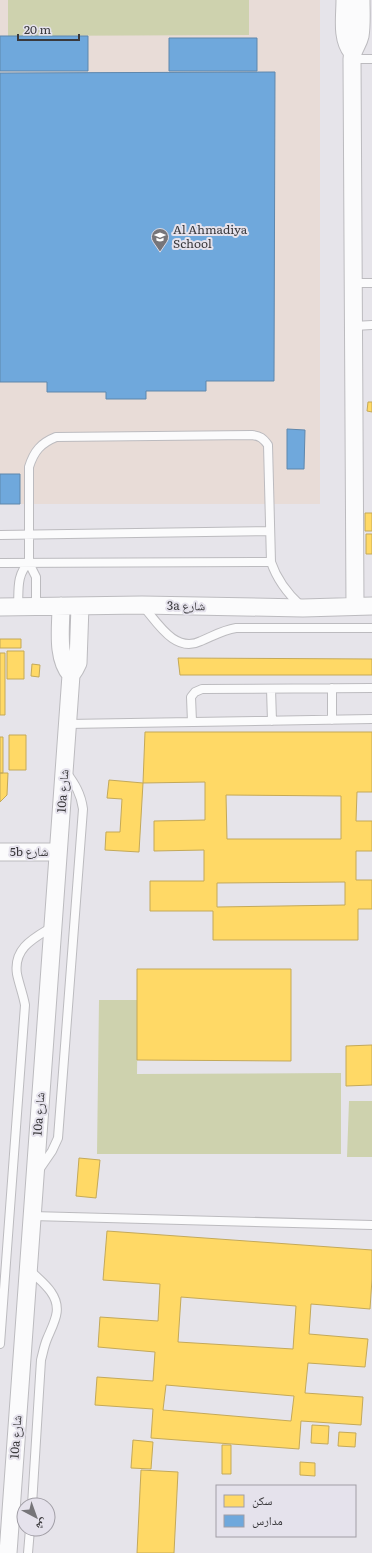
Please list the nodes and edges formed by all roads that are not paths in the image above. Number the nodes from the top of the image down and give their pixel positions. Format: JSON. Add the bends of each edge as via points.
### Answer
{"nodes":[{"id":1,"x":345,"y":0,"type":"edge"},
{"id":2,"x":361,"y":0,"type":"edge"},
{"id":3,"x":352,"y":56,"type":"junction"},
{"id":4,"x":372,"y":59,"type":"edge"},
{"id":5,"x":372,"y":283,"type":"edge"},
{"id":6,"x":354,"y":284,"type":"junction"},
{"id":7,"x":372,"y":325,"type":"edge"},
{"id":8,"x":354,"y":326,"type":"junction"},
{"id":9,"x":269,"y":531,"type":"junction"},
{"id":10,"x":0,"y":535,"type":"edge"},
{"id":11,"x":30,"y":535,"type":"junction"},
{"id":12,"x":271,"y":562,"type":"junction"},
{"id":13,"x":0,"y":563,"type":"edge"},
{"id":14,"x":29,"y":563,"type":"junction"},
{"id":15,"x":142,"y":605,"type":"junction"},
{"id":16,"x":18,"y":606,"type":"junction"},
{"id":17,"x":36,"y":606,"type":"junction"},
{"id":18,"x":61,"y":606,"type":"junction"},
{"id":19,"x":80,"y":606,"type":"junction"},
{"id":20,"x":355,"y":606,"type":"junction"},
{"id":21,"x":372,"y":606,"type":"edge"},
{"id":22,"x":0,"y":607,"type":"edge"},
{"id":23,"x":303,"y":608,"type":"junction"},
{"id":24,"x":372,"y":628,"type":"edge"},
{"id":25,"x":71,"y":675,"type":"junction"},
{"id":26,"x":332,"y":688,"type":"junction"},
{"id":27,"x":372,"y":688,"type":"edge"},
{"id":28,"x":271,"y":689,"type":"junction"},
{"id":29,"x":372,"y":719,"type":"edge"},
{"id":30,"x":332,"y":720,"type":"junction"},
{"id":31,"x":272,"y":721,"type":"junction"},
{"id":32,"x":192,"y":722,"type":"junction"},
{"id":33,"x":67,"y":724,"type":"junction"},
{"id":34,"x":64,"y":770,"type":"junction"},
{"id":35,"x":0,"y":852,"type":"edge"},
{"id":36,"x":58,"y":852,"type":"junction"},
{"id":37,"x":53,"y":926,"type":"junction"},
{"id":38,"x":35,"y":1175,"type":"junction"},
{"id":39,"x":32,"y":1216,"type":"junction"},
{"id":40,"x":372,"y":1225,"type":"edge"},
{"id":41,"x":28,"y":1269,"type":"junction"},
{"id":42,"x":0,"y":1344,"type":"edge"},
{"id":43,"x":32,"y":1497,"type":"edge"},
{"id":44,"x":29,"y":1537,"type":"edge"},
{"id":45,"x":8,"y":1553,"type":"edge"},
{"id":46,"x":28,"y":1553,"type":"edge"}],
"edges":[{"from":1,"to":3,"type":"street","via":[[345,35]]},
{"from":2,"to":3,"type":"street","via":[[360,35]]},
{"from":3,"to":4,"type":"lane"},
{"from":3,"to":6,"type":"street"},
{"from":5,"to":6,"type":"lane"},
{"from":6,"to":8,"type":"street"},
{"from":7,"to":8,"type":"lane"},
{"from":8,"to":20,"type":"street"},
{"from":9,"to":11,"type":"lane"},
{"from":9,"to":11,"type":"lane","via":[[268,445],[258,436],[56,438],[46,441],[32,457]]},
{"from":9,"to":12,"type":"lane"},
{"from":10,"to":11,"type":"lane"},
{"from":11,"to":14,"type":"lane"},
{"from":12,"to":14,"type":"lane"},
{"from":12,"to":23,"type":"lane","via":[[281,584]]},
{"from":13,"to":14,"type":"lane"},
{"from":14,"to":16,"type":"lane","via":[[21,572]]},
{"from":14,"to":17,"type":"lane","via":[[36,577]]},
{"from":15,"to":19,"type":"street","name":"3a شارع"},
{"from":15,"to":23,"type":"street","name":"3a شارع"},
{"from":15,"to":24,"type":"lane","via":[[168,635],[183,644],[200,642],[236,628]]},
{"from":16,"to":17,"type":"street","name":"3a شارع"},
{"from":16,"to":22,"type":"street","name":"3a شارع"},
{"from":17,"to":18,"type":"street","name":"3a شارع"},
{"from":18,"to":19,"type":"street","name":"3a شارع"},
{"from":18,"to":25,"type":"street","via":[[62,656]]},
{"from":19,"to":25,"type":"street","name":"10a شارع","via":[[78,662]]},
{"from":20,"to":21,"type":"street","name":"3a شارع"},
{"from":20,"to":23,"type":"street","name":"3a شارع"},
{"from":25,"to":33,"type":"street","name":"10a شارع"},
{"from":26,"to":27,"type":"lane"},
{"from":26,"to":28,"type":"lane"},
{"from":26,"to":30,"type":"lane"},
{"from":28,"to":31,"type":"lane"},
{"from":28,"to":32,"type":"lane","via":[[202,689],[190,697]]},
{"from":29,"to":30,"type":"lane"},
{"from":30,"to":31,"type":"lane"},
{"from":31,"to":32,"type":"lane"},
{"from":32,"to":33,"type":"lane"},
{"from":33,"to":34,"type":"street","name":"10a شارع"},
{"from":34,"to":36,"type":"street","name":"10a شارع"},
{"from":34,"to":38,"type":"lane","via":[[77,788],[83,809],[58,1138]]},
{"from":35,"to":36,"type":"street","name":"5b شارع"},
{"from":36,"to":37,"type":"street","name":"10a شارع"},
{"from":37,"to":38,"type":"street","name":"10a شارع"},
{"from":37,"to":42,"type":"lane","via":[[26,943],[16,965],[25,1005]]},
{"from":38,"to":39,"type":"street","name":"10a شارع"},
{"from":39,"to":40,"type":"lane"},
{"from":39,"to":41,"type":"street","name":"10a شارع"},
{"from":41,"to":43,"type":"lane","via":[[51,1293],[56,1302],[57,1312],[41,1360]]},
{"from":41,"to":45,"type":"street","name":"10a شارع"},
{"from":44,"to":46,"type":"lane"}]}
